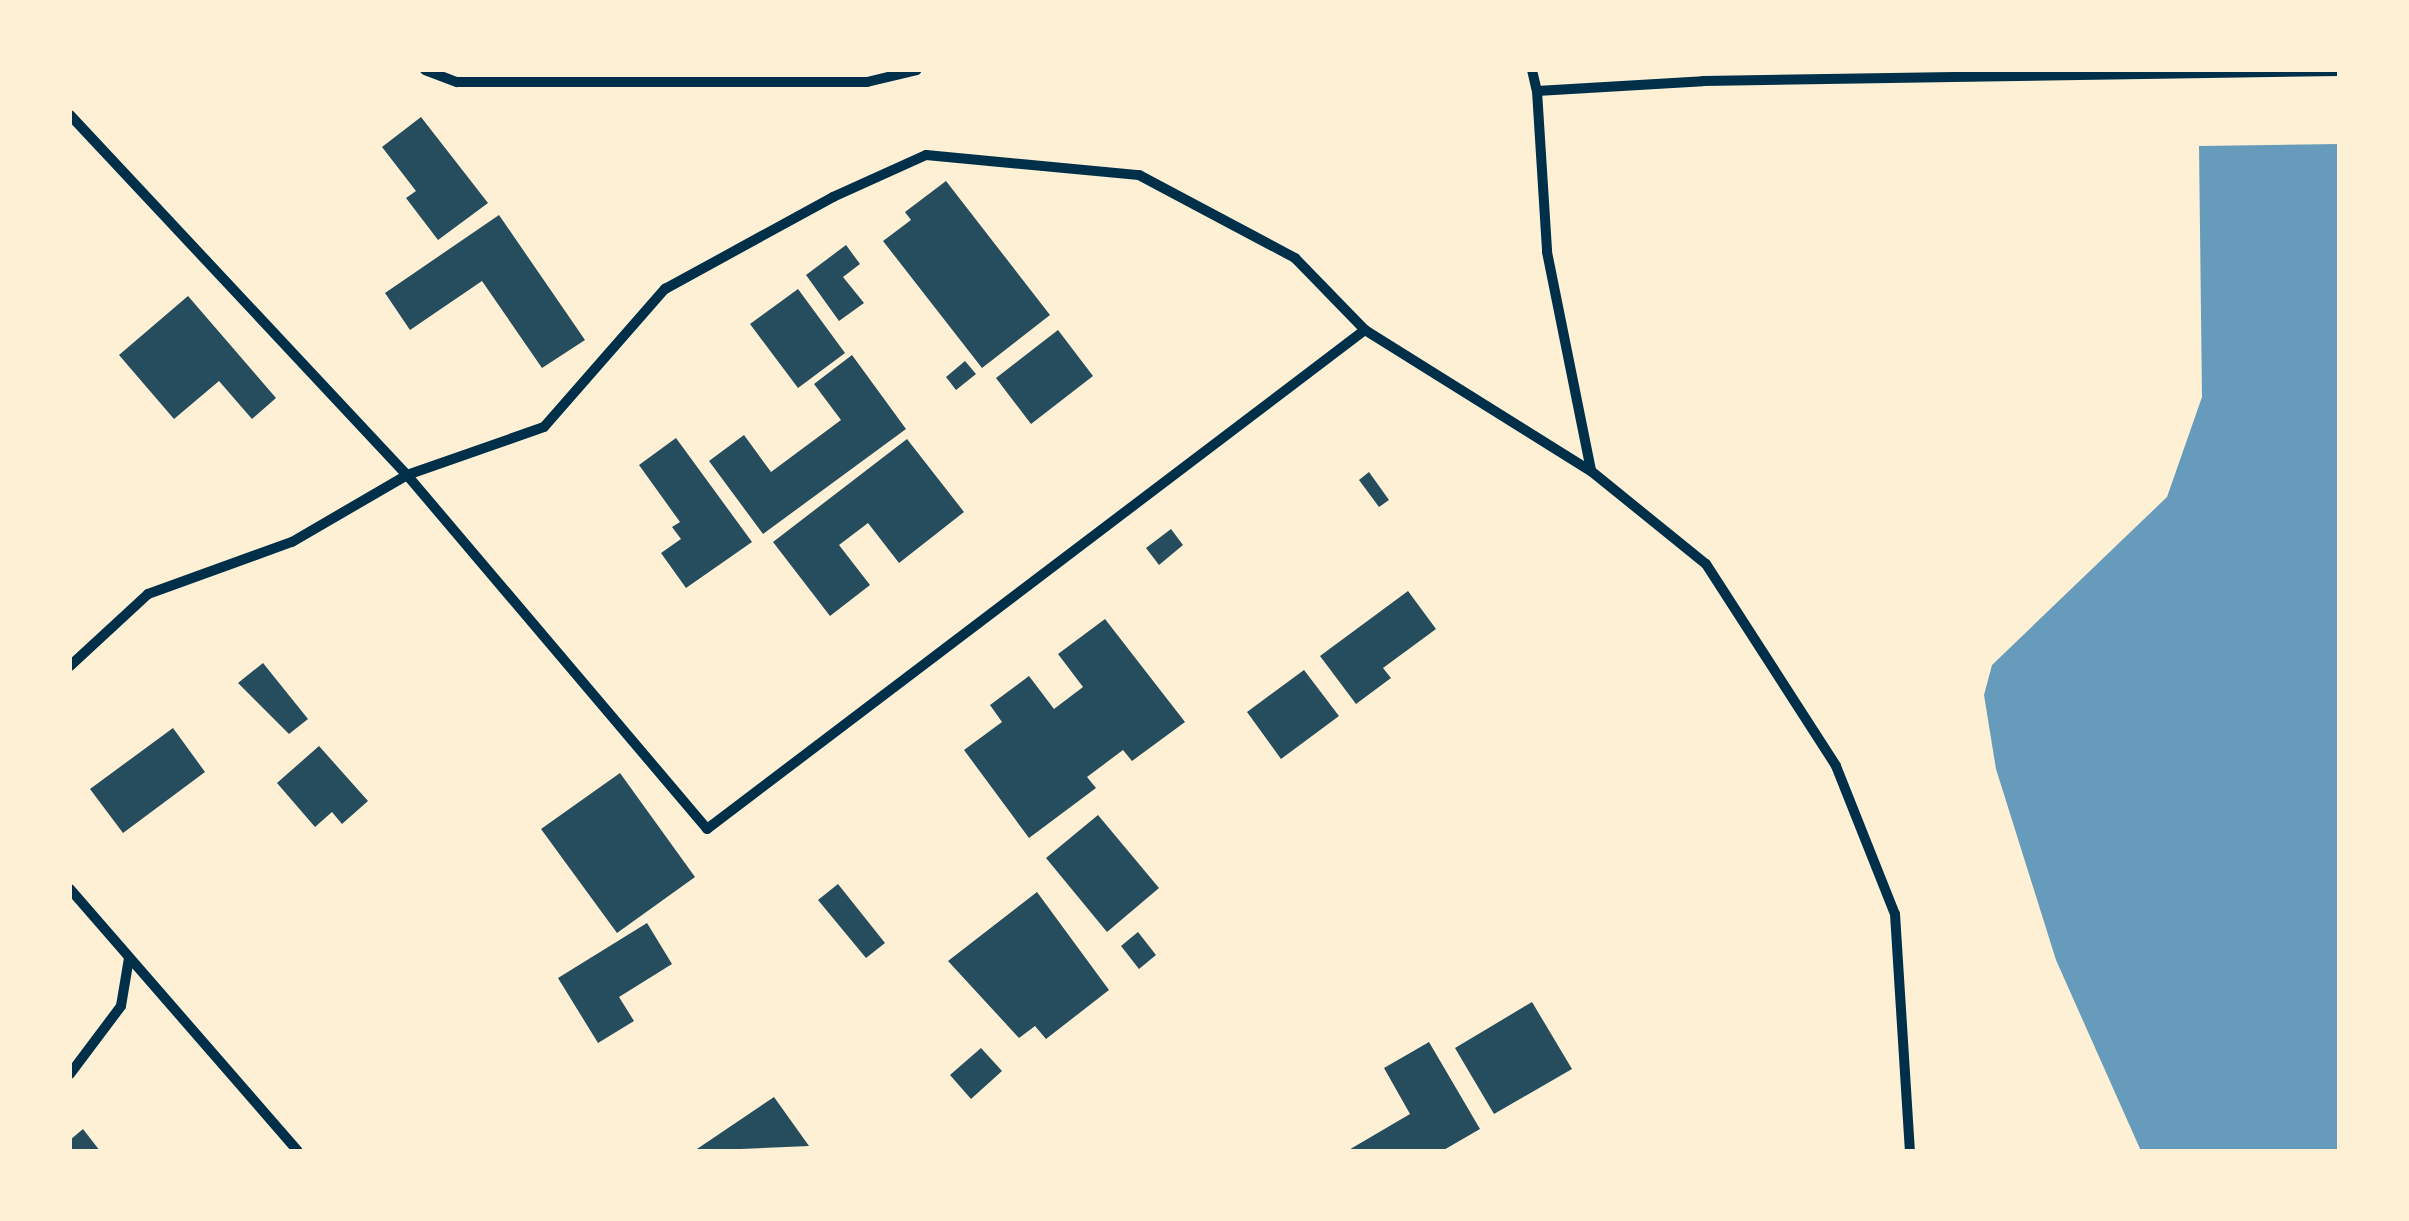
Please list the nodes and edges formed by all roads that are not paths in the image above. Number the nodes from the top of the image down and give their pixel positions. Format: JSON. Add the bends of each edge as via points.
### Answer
{"nodes":[{"id":1,"x":425,"y":70,"type":"edge"},
{"id":2,"x":917,"y":70,"type":"edge"},
{"id":3,"x":1532,"y":70,"type":"edge"},
{"id":4,"x":2339,"y":72,"type":"edge"},
{"id":5,"x":1537,"y":91,"type":"junction"},
{"id":6,"x":70,"y":115,"type":"edge"},
{"id":7,"x":1365,"y":330,"type":"junction"},
{"id":8,"x":1591,"y":471,"type":"junction"},
{"id":9,"x":407,"y":475,"type":"junction"},
{"id":10,"x":70,"y":666,"type":"edge"},
{"id":11,"x":70,"y":889,"type":"edge"},
{"id":12,"x":129,"y":958,"type":"junction"},
{"id":13,"x":70,"y":1074,"type":"edge"},
{"id":14,"x":298,"y":1151,"type":"edge"},
{"id":15,"x":1910,"y":1151,"type":"edge"}],
"edges":[{"from":1,"to":2,"type":"street","via":[[457,82],[867,82]]},
{"from":3,"to":5,"type":"street"},
{"from":4,"to":5,"type":"street","via":[[1703,81]]},
{"from":5,"to":8,"type":"street","via":[[1547,252]]},
{"from":6,"to":9,"type":"street"},
{"from":7,"to":8,"type":"street"},
{"from":7,"to":9,"type":"street","via":[[1295,258],[1140,175],[926,155],[665,288],[544,427]]},
{"from":7,"to":9,"type":"street","via":[[707,829]]},
{"from":8,"to":15,"type":"street","via":[[1706,564],[1836,766],[1894,914]]},
{"from":9,"to":10,"type":"street","via":[[292,542],[148,594]]},
{"from":11,"to":12,"type":"street"},
{"from":12,"to":13,"type":"street","via":[[121,1006]]},
{"from":12,"to":14,"type":"street"}]}
